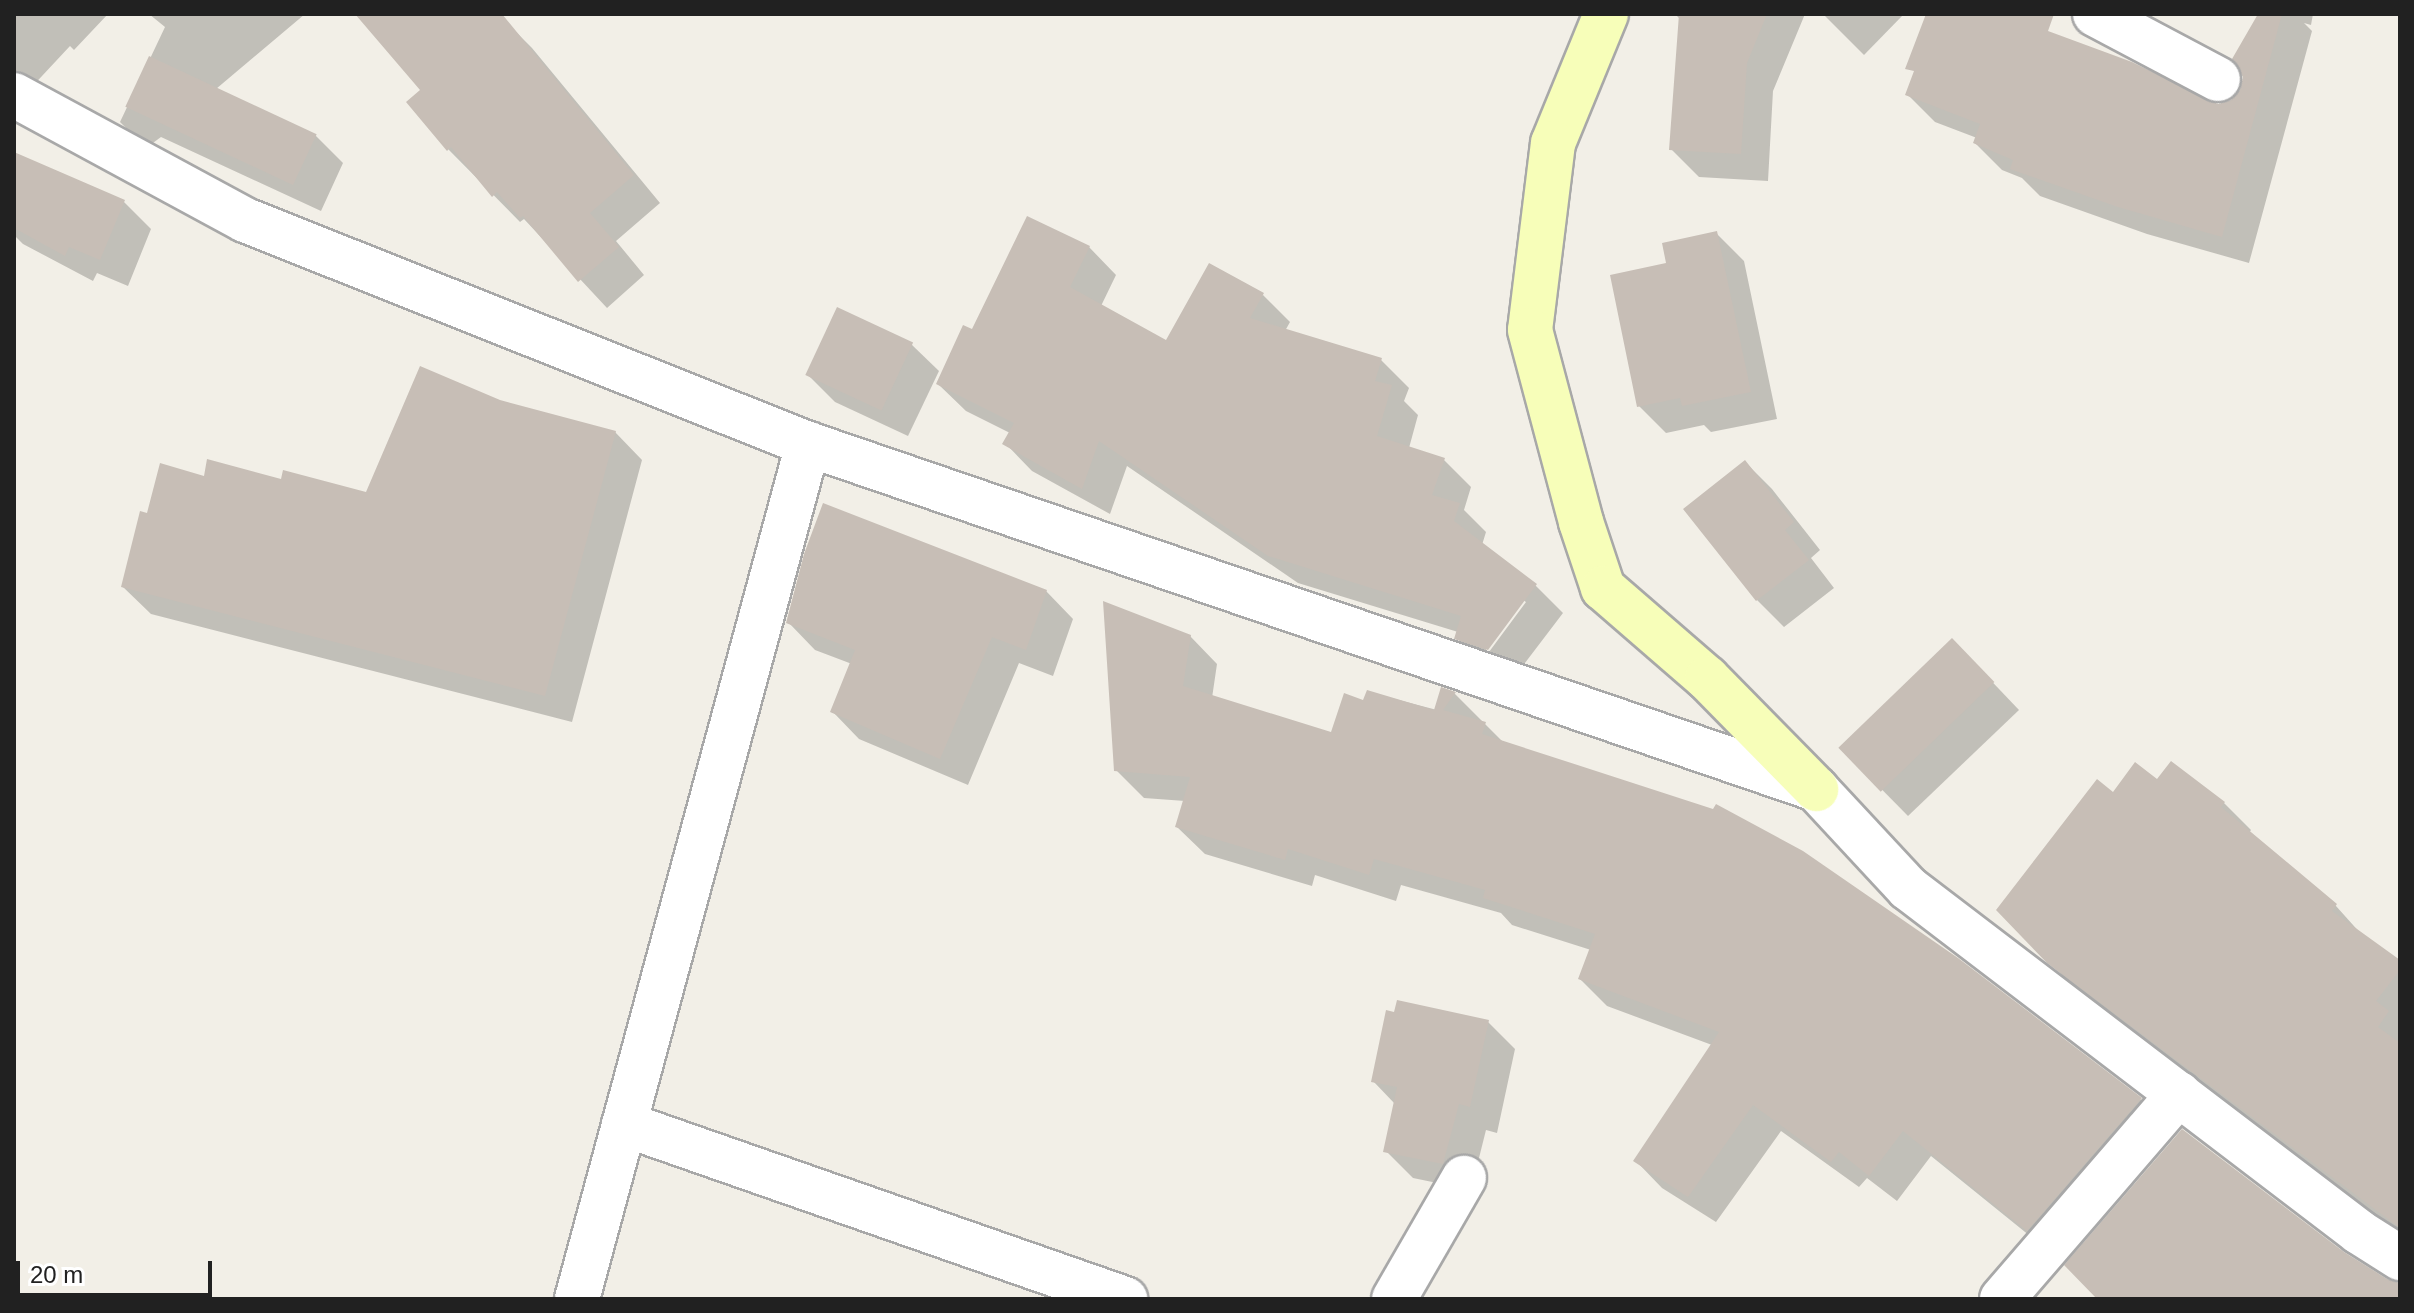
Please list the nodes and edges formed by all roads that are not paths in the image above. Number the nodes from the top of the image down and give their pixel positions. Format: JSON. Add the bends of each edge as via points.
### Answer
{"nodes":[{"id":1,"x":1606,"y":14,"type":"edge"},
{"id":2,"x":2117,"y":19,"type":"edge"},
{"id":3,"x":2218,"y":79,"type":"dead end"},
{"id":4,"x":14,"y":95,"type":"edge"},
{"id":5,"x":808,"y":444,"type":"junction"},
{"id":6,"x":1816,"y":789,"type":"junction"},
{"id":7,"x":2179,"y":1094,"type":"junction"},
{"id":8,"x":624,"y":1124,"type":"junction"},
{"id":9,"x":1464,"y":1178,"type":"dead end"},
{"id":10,"x":2400,"y":1258,"type":"edge"},
{"id":11,"x":577,"y":1299,"type":"edge"},
{"id":12,"x":1125,"y":1299,"type":"edge"},
{"id":13,"x":1394,"y":1299,"type":"edge"},
{"id":14,"x":2002,"y":1299,"type":"edge"}],
"edges":[{"from":1,"to":6,"type":"street","via":[[1553,143],[1530,330],[1581,522],[1603,588],[1707,678]]},
{"from":2,"to":3,"type":"street"},
{"from":4,"to":5,"type":"street","via":[[245,220]]},
{"from":5,"to":6,"type":"street"},
{"from":5,"to":8,"type":"street"},
{"from":6,"to":7,"type":"street","via":[[1908,888]]},
{"from":7,"to":10,"type":"street"},
{"from":7,"to":14,"type":"street"},
{"from":8,"to":11,"type":"street"},
{"from":8,"to":12,"type":"street"},
{"from":9,"to":13,"type":"street"}]}
